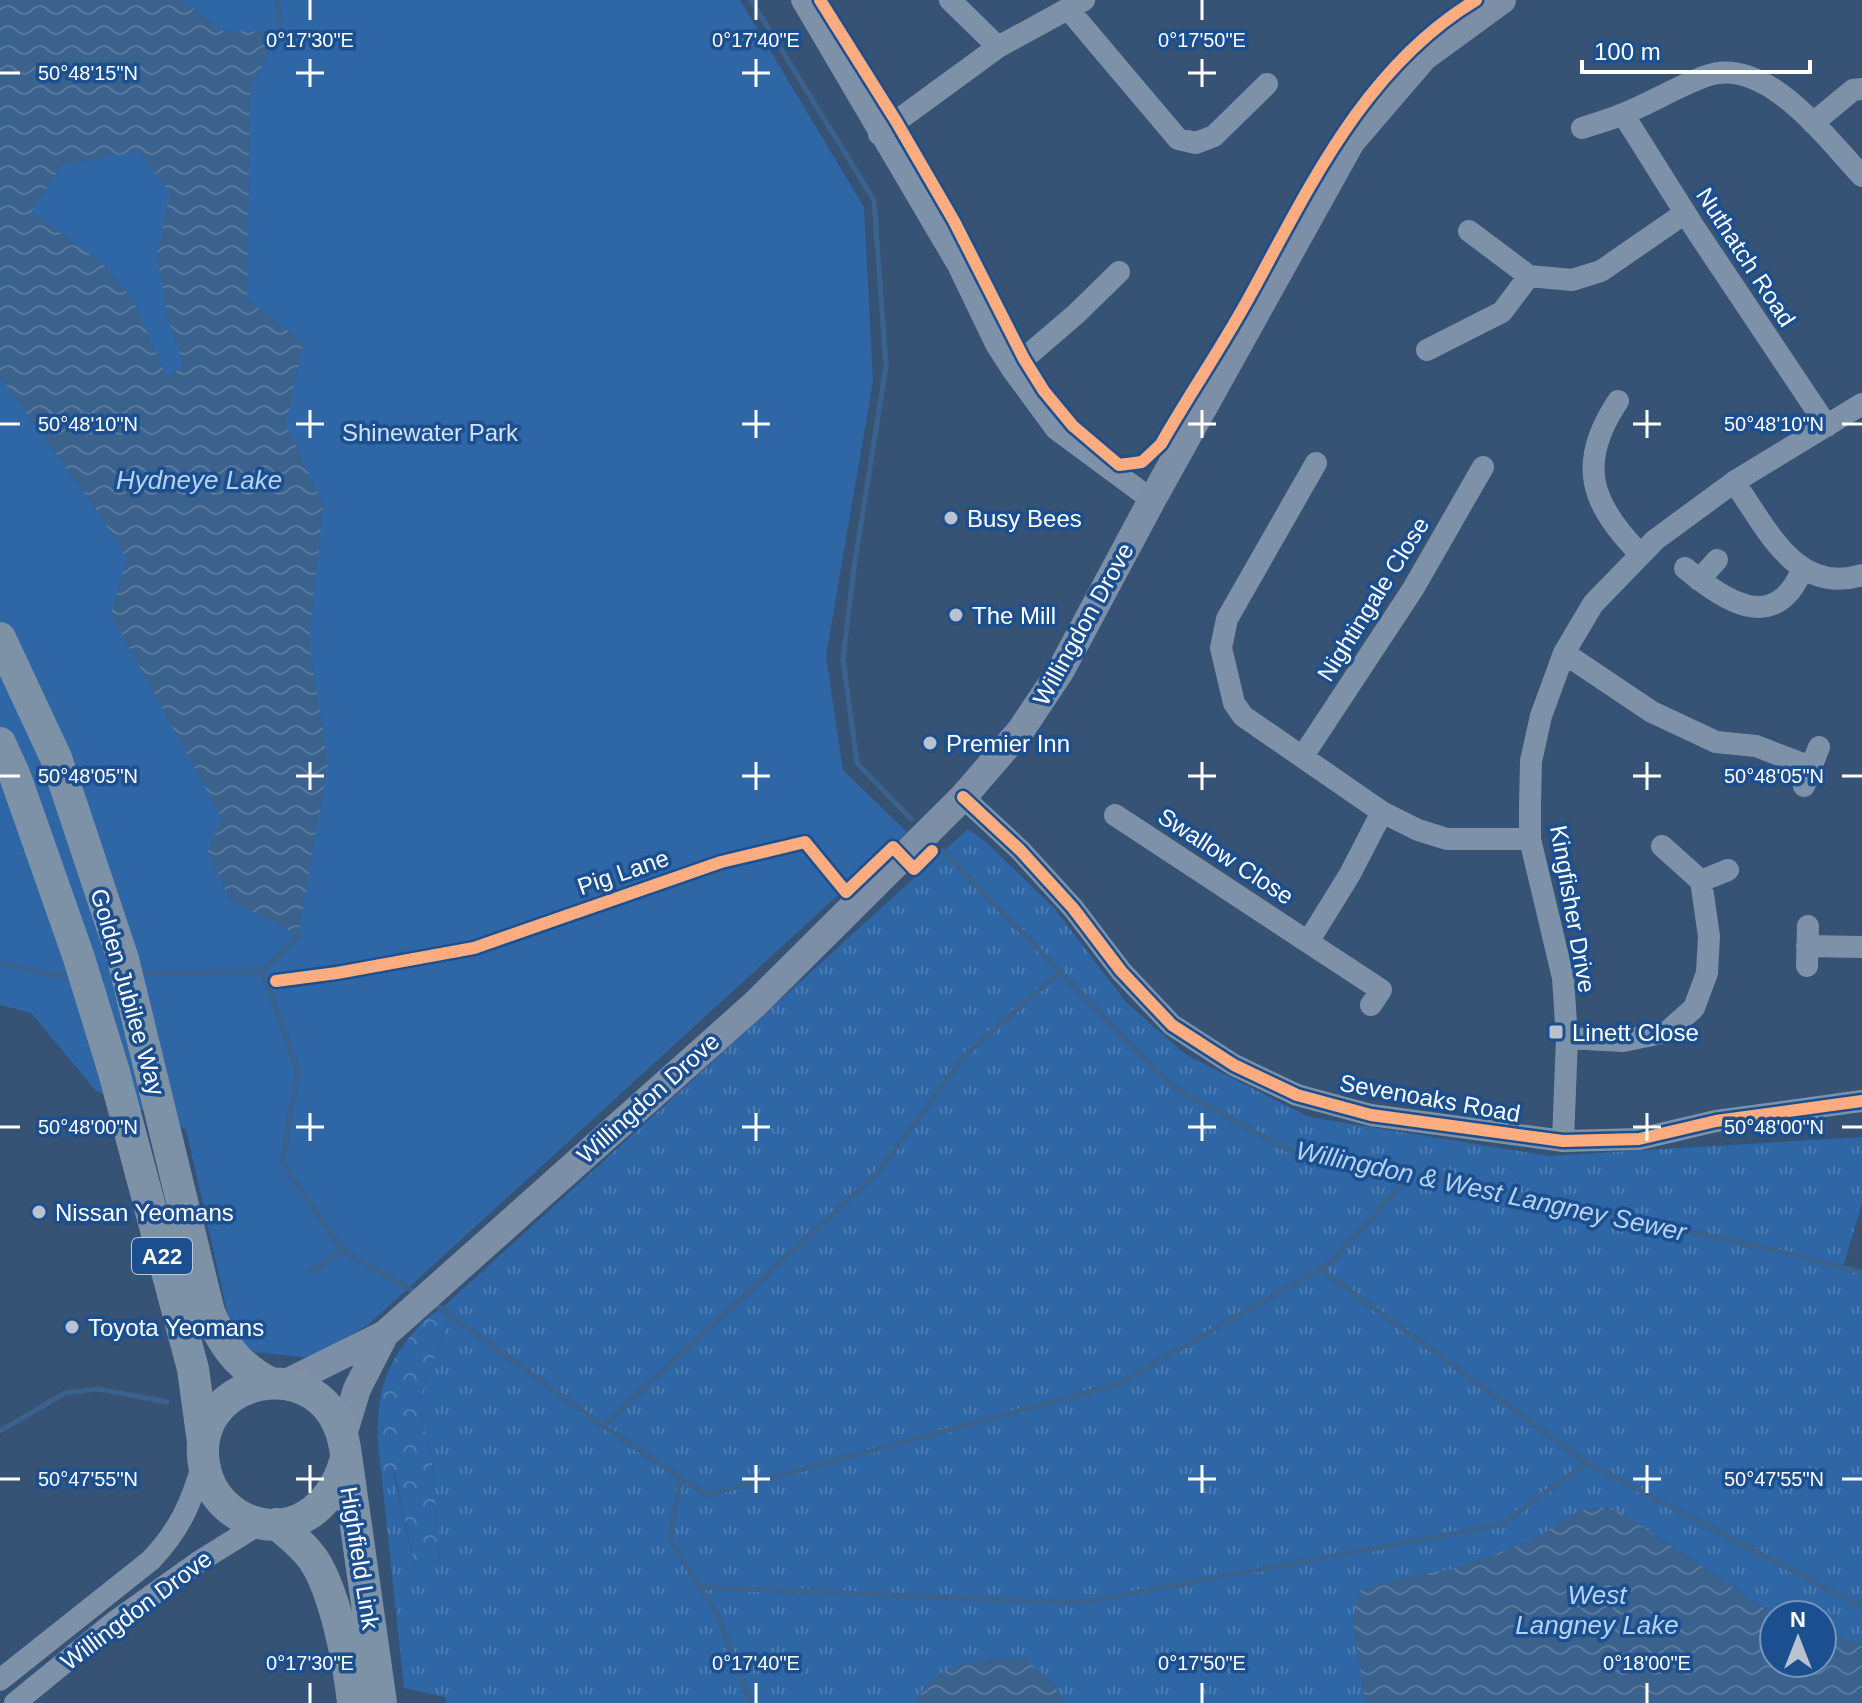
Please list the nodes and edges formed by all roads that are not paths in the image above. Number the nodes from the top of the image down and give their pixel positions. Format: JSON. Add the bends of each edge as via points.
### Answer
{"nodes":[{"id":1,"x":802,"y":0,"type":"edge"},
{"id":2,"x":950,"y":0,"type":"edge"},
{"id":3,"x":1502,"y":0,"type":"edge"},
{"id":4,"x":1077,"y":5,"type":"edge"},
{"id":5,"x":998,"y":47,"type":"junction"},
{"id":6,"x":1267,"y":84,"type":"dead end"},
{"id":7,"x":1862,"y":89,"type":"edge"},
{"id":8,"x":1623,"y":114,"type":"junction"},
{"id":9,"x":1813,"y":123,"type":"junction"},
{"id":10,"x":1582,"y":128,"type":"dead end"},
{"id":11,"x":879,"y":134,"type":"junction"},
{"id":12,"x":1862,"y":176,"type":"edge"},
{"id":13,"x":1685,"y":213,"type":"junction"},
{"id":14,"x":1469,"y":231,"type":"dead end"},
{"id":15,"x":1119,"y":272,"type":"dead end"},
{"id":16,"x":1529,"y":276,"type":"junction"},
{"id":17,"x":1427,"y":350,"type":"dead end"},
{"id":18,"x":1012,"y":369,"type":"junction"},
{"id":19,"x":1618,"y":401,"type":"dead end"},
{"id":20,"x":1862,"y":404,"type":"edge"},
{"id":21,"x":1827,"y":426,"type":"junction"},
{"id":22,"x":1316,"y":463,"type":"dead end"},
{"id":23,"x":1483,"y":467,"type":"dead end"},
{"id":24,"x":1734,"y":482,"type":"junction"},
{"id":25,"x":1152,"y":500,"type":"junction"},
{"id":26,"x":1640,"y":554,"type":"junction"},
{"id":27,"x":1717,"y":560,"type":"dead end"},
{"id":28,"x":1802,"y":570,"type":"junction"},
{"id":29,"x":1862,"y":575,"type":"edge"},
{"id":30,"x":0,"y":638,"type":"edge"},
{"id":31,"x":1564,"y":653,"type":"junction"},
{"id":32,"x":0,"y":743,"type":"edge"},
{"id":33,"x":1303,"y":756,"type":"junction"},
{"id":34,"x":1811,"y":767,"type":"dead end"},
{"id":35,"x":963,"y":797,"type":"junction"},
{"id":36,"x":1382,"y":812,"type":"junction"},
{"id":37,"x":1115,"y":815,"type":"dead end"},
{"id":38,"x":1530,"y":839,"type":"junction"},
{"id":39,"x":1662,"y":846,"type":"dead end"},
{"id":40,"x":1728,"y":870,"type":"dead end"},
{"id":41,"x":1701,"y":881,"type":"junction"},
{"id":42,"x":1308,"y":942,"type":"junction"},
{"id":43,"x":1807,"y":946,"type":"dead end"},
{"id":44,"x":1862,"y":947,"type":"edge"},
{"id":45,"x":1371,"y":1005,"type":"dead end"},
{"id":46,"x":1567,"y":1038,"type":"junction"},
{"id":47,"x":1862,"y":1101,"type":"edge"},
{"id":48,"x":1563,"y":1141,"type":"junction"},
{"id":49,"x":396,"y":1324,"type":"junction"},
{"id":50,"x":277,"y":1383,"type":"junction"},
{"id":51,"x":344,"y":1448,"type":"junction"},
{"id":52,"x":203,"y":1453,"type":"junction"},
{"id":53,"x":269,"y":1524,"type":"junction"},
{"id":54,"x":0,"y":1680,"type":"edge"},
{"id":55,"x":15,"y":1703,"type":"edge"},
{"id":56,"x":353,"y":1703,"type":"edge"},
{"id":57,"x":381,"y":1703,"type":"edge"}],
"edges":[{"from":1,"to":11,"type":"street"},
{"from":2,"to":5,"type":"street"},
{"from":3,"to":25,"type":"main road","name":"Willingdon Drove","via":[[1424,57],[1351,142]]},
{"from":4,"to":5,"type":"street"},
{"from":4,"to":6,"type":"street","via":[[1178,139],[1196,143],[1214,136]]},
{"from":5,"to":11,"type":"street"},
{"from":7,"to":9,"type":"street","via":[[1853,90]]},
{"from":8,"to":9,"type":"street","via":[[1709,74],[1734,72],[1761,80]]},
{"from":8,"to":10,"type":"street"},
{"from":8,"to":13,"type":"street","name":"Nuthatch Road"},
{"from":9,"to":12,"type":"street"},
{"from":11,"to":18,"type":"street","via":[[958,265]]},
{"from":13,"to":16,"type":"street","via":[[1601,271],[1572,280]]},
{"from":13,"to":21,"type":"street","name":"Nuthatch Road"},
{"from":14,"to":16,"type":"street"},
{"from":15,"to":18,"type":"street"},
{"from":16,"to":17,"type":"street","via":[[1502,312]]},
{"from":18,"to":25,"type":"street","via":[[1056,429]]},
{"from":19,"to":26,"type":"street","via":[[1593,449],[1593,474],[1601,506]]},
{"from":20,"to":21,"type":"street","name":"Kingfisher Drive"},
{"from":21,"to":24,"type":"street","name":"Kingfisher Drive"},
{"from":22,"to":33,"type":"street","via":[[1227,619],[1221,648],[1234,703],[1243,716]]},
{"from":23,"to":33,"type":"street","name":"Nightingale Close","via":[[1413,589]]},
{"from":24,"to":26,"type":"street","name":"Kingfisher Drive"},
{"from":24,"to":28,"type":"street","via":[[1783,552]]},
{"from":25,"to":35,"type":"main road","name":"Willingdon Drove","via":[[1061,670],[1021,730]]},
{"from":26,"to":31,"type":"street","name":"Kingfisher Drive","via":[[1593,604]]},
{"from":27,"to":28,"type":"street","via":[[1692,574],[1737,603],[1761,608],[1781,602],[1795,588]]},
{"from":28,"to":29,"type":"street","via":[[1826,577]]},
{"from":30,"to":50,"type":"highway","name":"Golden Jubilee Way","number":"A22","via":[[56,758],[123,959],[209,1312],[237,1362]]},
{"from":31,"to":34,"type":"street","via":[[1652,712],[1716,742],[1756,746]]},
{"from":31,"to":38,"type":"street","name":"Kingfisher Drive","via":[[1531,761]]},
{"from":32,"to":52,"type":"highway","name":"Golden Jubilee Way","number":"A22","via":[[91,996],[189,1354]]},
{"from":33,"to":36,"type":"street"},
{"from":35,"to":48,"type":"street","name":"Sevenoaks Road","via":[[1020,850],[1172,1025],[1234,1065],[1297,1095],[1371,1115]]},
{"from":35,"to":49,"type":"main road","name":"Willingdon Drove","via":[[755,1004]]},
{"from":36,"to":38,"type":"street","via":[[1447,839]]},
{"from":36,"to":42,"type":"street"},
{"from":37,"to":42,"type":"street","name":"Swallow Close"},
{"from":38,"to":46,"type":"street","name":"Kingfisher Drive","via":[[1563,978]]},
{"from":39,"to":41,"type":"street"},
{"from":40,"to":41,"type":"street"},
{"from":41,"to":46,"type":"street","via":[[1709,936],[1707,973],[1694,1008],[1667,1032],[1623,1041]]},
{"from":42,"to":45,"type":"street","name":"Swallow Close","via":[[1381,990]]},
{"from":43,"to":44,"type":"street"},
{"from":46,"to":48,"type":"street","name":"Kingfisher Drive"},
{"from":47,"to":48,"type":"street","name":"Sevenoaks Road","via":[[1716,1121],[1639,1139]]},
{"from":49,"to":50,"type":"main road","name":"Willingdon Drove"},
{"from":49,"to":51,"type":"main road","name":"Willingdon Drove","via":[[357,1389]]},
{"from":50,"to":51,"type":"highway","via":[[305,1389],[322,1401],[335,1417]]},
{"from":50,"to":52,"type":"highway","via":[[249,1386],[219,1408],[208,1424]]},
{"from":51,"to":53,"type":"highway","via":[[340,1480],[329,1498],[297,1520]]},
{"from":51,"to":57,"type":"highway","name":"Highfield Link"},
{"from":52,"to":53,"type":"highway","via":[[208,1480],[223,1502],[244,1518]]},
{"from":52,"to":54,"type":"street","name":"Willingdon Drove","via":[[193,1495],[172,1539]]},
{"from":53,"to":55,"type":"street","name":"Willingdon Drove","via":[[200,1561]]},
{"from":53,"to":56,"type":"highway","name":"Highfield Link","via":[[315,1562],[328,1594]]}]}
